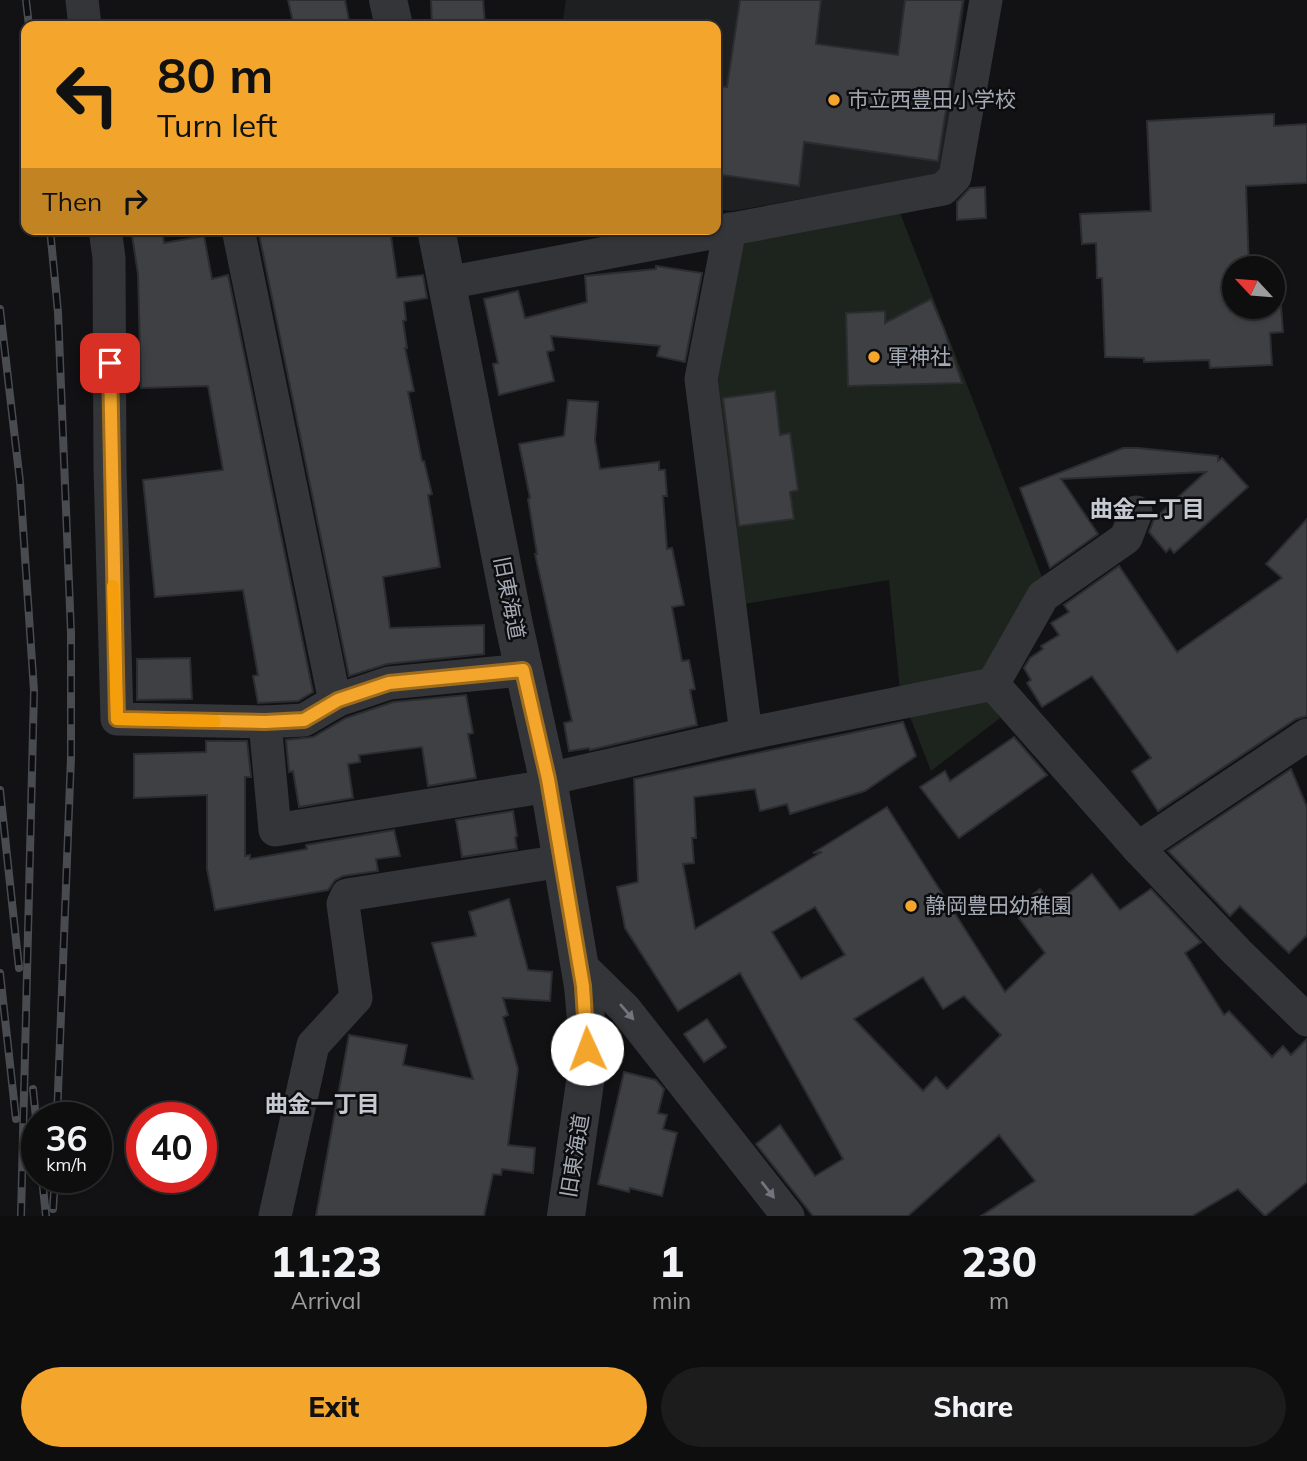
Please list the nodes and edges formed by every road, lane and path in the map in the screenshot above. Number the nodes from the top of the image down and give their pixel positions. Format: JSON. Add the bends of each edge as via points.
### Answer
{"nodes":[{"id":1,"x":82,"y":0,"type":"edge"},
{"id":2,"x":388,"y":0,"type":"edge"},
{"id":3,"x":986,"y":0,"type":"edge"},
{"id":4,"x":84,"y":21,"type":"edge"},
{"id":5,"x":393,"y":21,"type":"edge"},
{"id":6,"x":730,"y":229,"type":"junction"},
{"id":7,"x":721,"y":231,"type":"edge"},
{"id":8,"x":106,"y":235,"type":"edge"},
{"id":9,"x":239,"y":235,"type":"edge"},
{"id":10,"x":437,"y":235,"type":"edge"},
{"id":11,"x":698,"y":235,"type":"edge"},
{"id":12,"x":446,"y":283,"type":"junction"},
{"id":13,"x":1136,"y":512,"type":"dead end"},
{"id":14,"x":523,"y":670,"type":"junction"},
{"id":15,"x":993,"y":684,"type":"junction"},
{"id":16,"x":335,"y":702,"type":"junction"},
{"id":17,"x":265,"y":722,"type":"junction"},
{"id":18,"x":746,"y":734,"type":"junction"},
{"id":19,"x":1307,"y":736,"type":"edge"},
{"id":20,"x":548,"y":782,"type":"junction"},
{"id":21,"x":1138,"y":848,"type":"junction"},
{"id":22,"x":562,"y":861,"type":"junction"},
{"id":23,"x":579,"y":964,"type":"junction"},
{"id":24,"x":1307,"y":1020,"type":"edge"},
{"id":25,"x":275,"y":1216,"type":"edge"},
{"id":26,"x":566,"y":1216,"type":"edge"},
{"id":27,"x":788,"y":1216,"type":"edge"}],
"edges":[{"from":1,"to":4,"type":"street"},
{"from":2,"to":5,"type":"street"},
{"from":3,"to":6,"type":"street","via":[[955,177],[943,189]]},
{"from":6,"to":7,"type":"street"},
{"from":6,"to":18,"type":"street","via":[[701,379]]},
{"from":8,"to":17,"type":"street","via":[[117,719]]},
{"from":9,"to":16,"type":"street"},
{"from":10,"to":12,"type":"street","name":"旧東海道"},
{"from":11,"to":12,"type":"street"},
{"from":12,"to":14,"type":"street","name":"旧東海道"},
{"from":13,"to":15,"type":"street","via":[[1126,538],[1043,596]]},
{"from":14,"to":16,"type":"street","via":[[389,683]]},
{"from":14,"to":20,"type":"street","name":"旧東海道"},
{"from":15,"to":18,"type":"street"},
{"from":15,"to":21,"type":"street"},
{"from":16,"to":17,"type":"street","via":[[304,720]]},
{"from":17,"to":20,"type":"street","via":[[275,831]]},
{"from":18,"to":20,"type":"street"},
{"from":19,"to":21,"type":"street"},
{"from":20,"to":22,"type":"street","name":"旧東海道"},
{"from":21,"to":24,"type":"street"},
{"from":22,"to":23,"type":"street","name":"旧東海道"},
{"from":22,"to":25,"type":"street","via":[[347,895],[344,904],[356,998],[313,1045]]},
{"from":23,"to":26,"type":"street","name":"旧東海道","via":[[587,1068]]},
{"from":23,"to":27,"type":"street","one_way":true,"via":[[625,1009]]}]}
